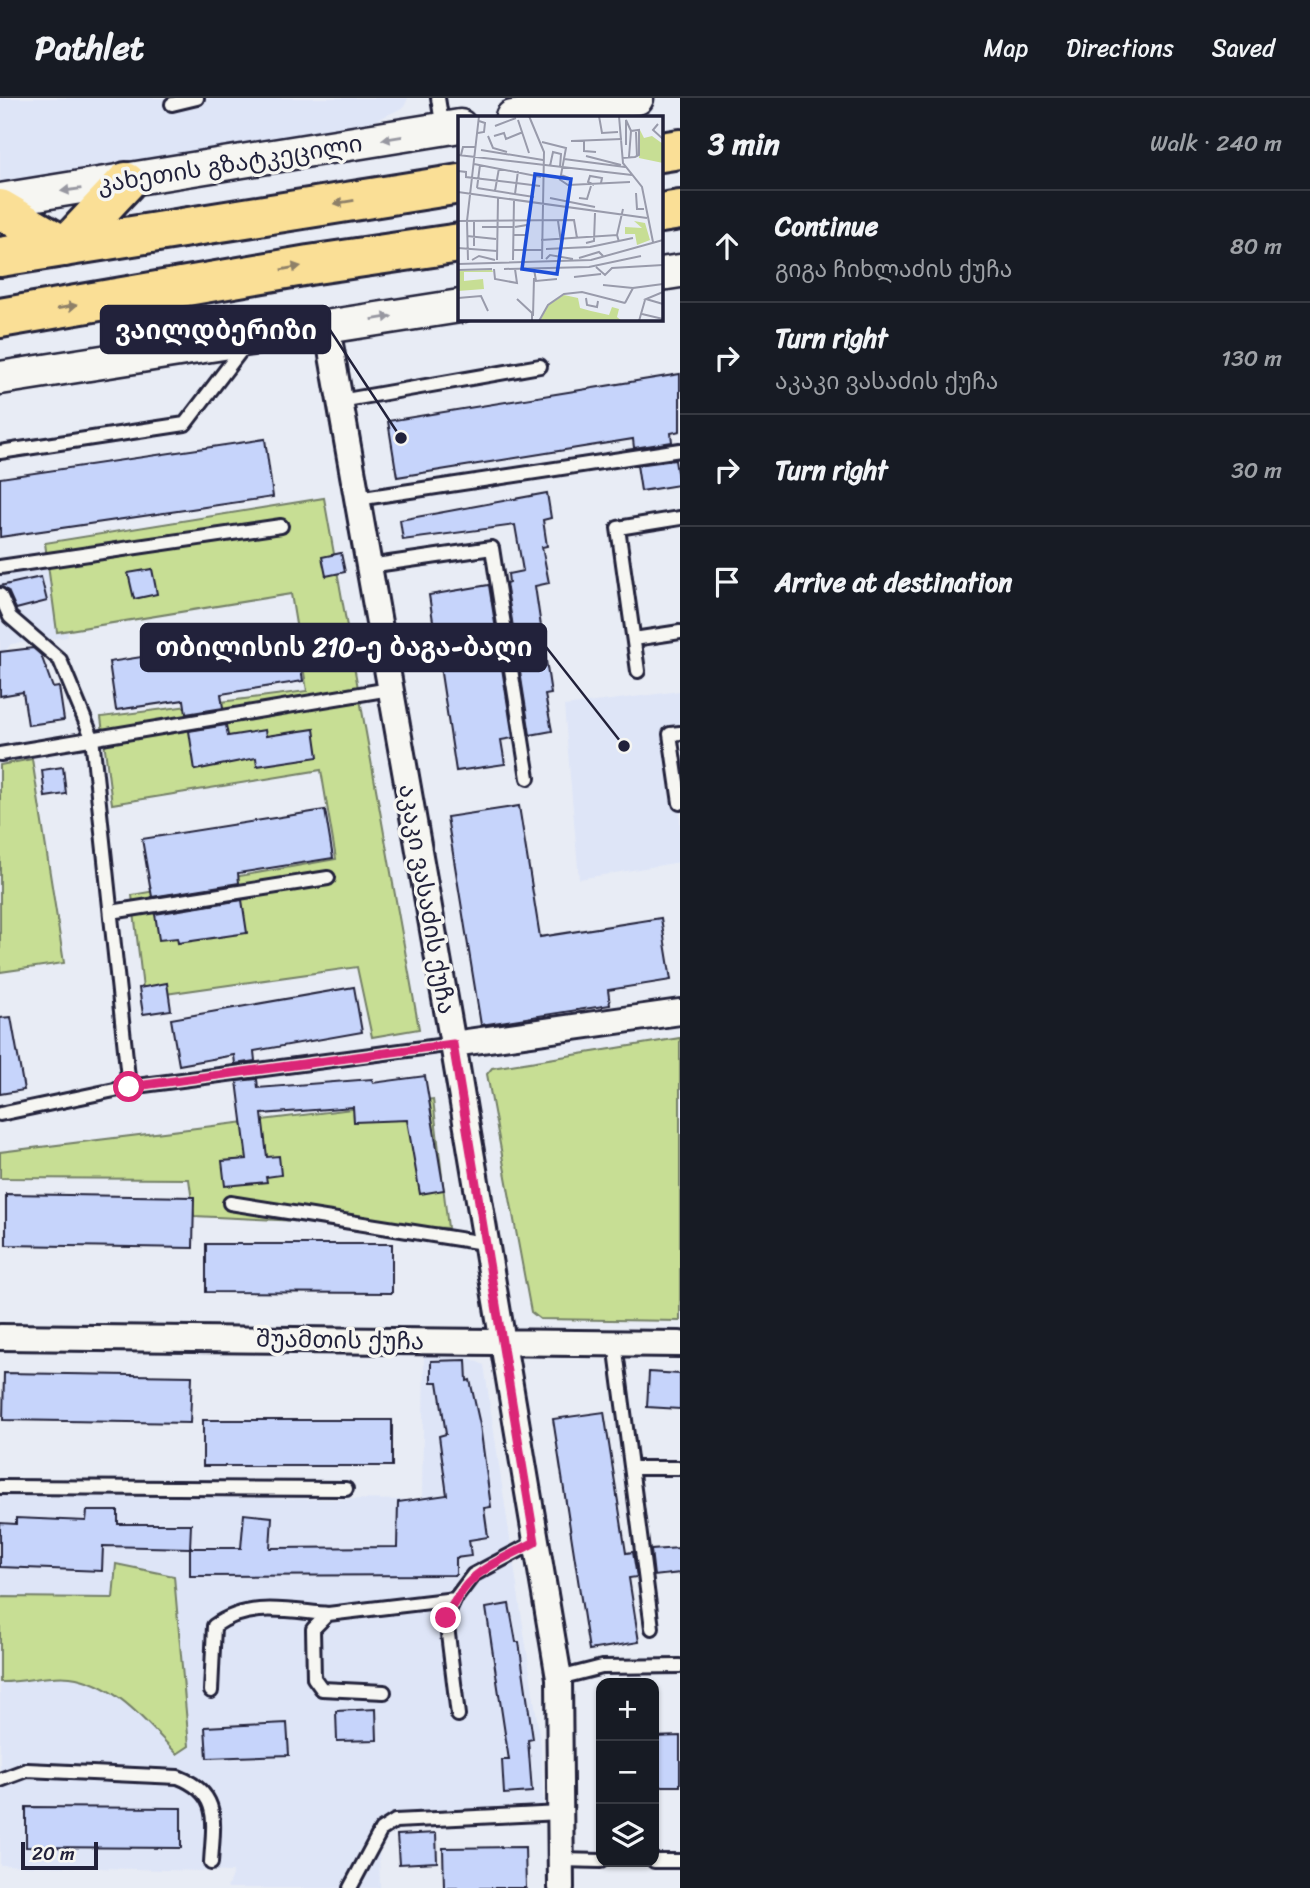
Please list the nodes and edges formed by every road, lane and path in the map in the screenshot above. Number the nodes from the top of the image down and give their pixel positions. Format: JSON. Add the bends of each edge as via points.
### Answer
{"nodes":[{"id":1,"x":197,"y":98,"type":"edge"},
{"id":2,"x":438,"y":98,"type":"edge"},
{"id":3,"x":637,"y":98,"type":"edge"},
{"id":4,"x":172,"y":104,"type":"dead end"},
{"id":5,"x":519,"y":116,"type":"edge"},
{"id":6,"x":452,"y":128,"type":"edge"},
{"id":7,"x":680,"y":149,"type":"edge"},
{"id":8,"x":662,"y":152,"type":"edge"},
{"id":9,"x":126,"y":182,"type":"junction"},
{"id":10,"x":458,"y":184,"type":"edge"},
{"id":11,"x":0,"y":200,"type":"edge"},
{"id":12,"x":0,"y":209,"type":"edge"},
{"id":13,"x":680,"y":210,"type":"edge"},
{"id":14,"x":662,"y":213,"type":"edge"},
{"id":15,"x":458,"y":243,"type":"edge"},
{"id":16,"x":65,"y":247,"type":"junction"},
{"id":17,"x":0,"y":257,"type":"edge"},
{"id":18,"x":680,"y":271,"type":"edge"},
{"id":19,"x":662,"y":274,"type":"edge"},
{"id":20,"x":458,"y":306,"type":"edge"},
{"id":21,"x":0,"y":318,"type":"edge"},
{"id":22,"x":327,"y":327,"type":"junction"},
{"id":23,"x":249,"y":339,"type":"junction"},
{"id":24,"x":540,"y":366,"type":"dead end"},
{"id":25,"x":0,"y":378,"type":"edge"},
{"id":26,"x":340,"y":401,"type":"junction"},
{"id":27,"x":680,"y":450,"type":"edge"},
{"id":28,"x":0,"y":452,"type":"edge"},
{"id":29,"x":357,"y":499,"type":"junction"},
{"id":30,"x":680,"y":518,"type":"edge"},
{"id":31,"x":281,"y":526,"type":"dead end"},
{"id":32,"x":369,"y":566,"type":"junction"},
{"id":33,"x":0,"y":567,"type":"edge"},
{"id":34,"x":0,"y":595,"type":"edge"},
{"id":35,"x":680,"y":632,"type":"edge"},
{"id":36,"x":634,"y":639,"type":"junction"},
{"id":37,"x":638,"y":671,"type":"dead end"},
{"id":38,"x":390,"y":689,"type":"junction"},
{"id":39,"x":680,"y":733,"type":"edge"},
{"id":40,"x":92,"y":737,"type":"junction"},
{"id":41,"x":0,"y":754,"type":"edge"},
{"id":42,"x":528,"y":778,"type":"dead end"},
{"id":43,"x":680,"y":803,"type":"edge"},
{"id":44,"x":328,"y":878,"type":"dead end"},
{"id":45,"x":111,"y":912,"type":"junction"},
{"id":46,"x":680,"y":1012,"type":"edge"},
{"id":47,"x":453,"y":1044,"type":"junction"},
{"id":48,"x":129,"y":1087,"type":"junction"},
{"id":49,"x":0,"y":1114,"type":"edge"},
{"id":50,"x":230,"y":1203,"type":"dead end"},
{"id":51,"x":484,"y":1243,"type":"junction"},
{"id":52,"x":0,"y":1337,"type":"edge"},
{"id":53,"x":500,"y":1342,"type":"junction"},
{"id":54,"x":615,"y":1343,"type":"junction"},
{"id":55,"x":680,"y":1344,"type":"edge"},
{"id":56,"x":632,"y":1468,"type":"junction"},
{"id":57,"x":680,"y":1468,"type":"edge"},
{"id":58,"x":0,"y":1487,"type":"edge"},
{"id":59,"x":346,"y":1489,"type":"dead end"},
{"id":60,"x":535,"y":1542,"type":"junction"},
{"id":61,"x":455,"y":1600,"type":"junction"},
{"id":62,"x":328,"y":1614,"type":"junction"},
{"id":63,"x":652,"y":1628,"type":"dead end"},
{"id":64,"x":680,"y":1666,"type":"edge"},
{"id":65,"x":559,"y":1678,"type":"junction"},
{"id":66,"x":211,"y":1691,"type":"dead end"},
{"id":67,"x":384,"y":1692,"type":"dead end"},
{"id":68,"x":457,"y":1715,"type":"dead end"},
{"id":69,"x":0,"y":1780,"type":"edge"},
{"id":70,"x":561,"y":1813,"type":"junction"},
{"id":71,"x":561,"y":1860,"type":"junction"},
{"id":72,"x":596,"y":1861,"type":"edge"},
{"id":73,"x":659,"y":1861,"type":"edge"},
{"id":74,"x":680,"y":1861,"type":"edge"},
{"id":75,"x":211,"y":1863,"type":"dead end"},
{"id":76,"x":350,"y":1888,"type":"edge"},
{"id":77,"x":561,"y":1888,"type":"edge"}],
"edges":[{"from":1,"to":4,"type":"lane"},
{"from":2,"to":6,"type":"lane"},
{"from":3,"to":5,"type":"street"},
{"from":6,"to":9,"type":"street","name":"კახეთის გზატკეცილი","one_way":true},
{"from":7,"to":8,"type":"highway"},
{"from":9,"to":11,"type":"street","name":"კახეთის გზატკეცილი","one_way":true},
{"from":9,"to":16,"type":"highway"},
{"from":10,"to":16,"type":"highway","one_way":true},
{"from":12,"to":16,"type":"highway"},
{"from":13,"to":14,"type":"highway"},
{"from":21,"to":15,"type":"highway","one_way":true},
{"from":16,"to":17,"type":"highway"},
{"from":18,"to":19,"type":"street"},
{"from":22,"to":20,"type":"street","one_way":true},
{"from":22,"to":23,"type":"street"},
{"from":22,"to":26,"type":"street","name":"აკაკი ვასაძის ქუჩა"},
{"from":23,"to":25,"type":"street"},
{"from":23,"to":28,"type":"lane","via":[[185,424]]},
{"from":24,"to":26,"type":"lane"},
{"from":26,"to":29,"type":"street","name":"აკაკი ვასაძის ქუჩა"},
{"from":27,"to":29,"type":"lane"},
{"from":29,"to":32,"type":"street","name":"აკაკი ვასაძის ქუჩა"},
{"from":30,"to":36,"type":"lane","via":[[618,528]]},
{"from":31,"to":33,"type":"lane"},
{"from":32,"to":38,"type":"street","name":"აკაკი ვასაძის ქუჩა"},
{"from":32,"to":42,"type":"lane","via":[[492,548]]},
{"from":34,"to":40,"type":"lane","via":[[10,617],[61,660]]},
{"from":35,"to":36,"type":"lane"},
{"from":36,"to":37,"type":"lane"},
{"from":38,"to":40,"type":"lane"},
{"from":38,"to":47,"type":"street","name":"აკაკი ვასაძის ქუჩა"},
{"from":39,"to":43,"type":"lane","via":[[670,734]]},
{"from":40,"to":41,"type":"lane"},
{"from":40,"to":45,"type":"lane"},
{"from":44,"to":45,"type":"lane"},
{"from":45,"to":48,"type":"lane"},
{"from":46,"to":47,"type":"street"},
{"from":47,"to":48,"type":"lane"},
{"from":47,"to":51,"type":"street","name":"აკაკი ვასაძის ქუჩა"},
{"from":48,"to":49,"type":"lane"},
{"from":50,"to":51,"type":"lane"},
{"from":51,"to":53,"type":"street","name":"აკაკი ვასაძის ქუჩა"},
{"from":52,"to":53,"type":"street","name":"შუამთის ქუჩა"},
{"from":53,"to":54,"type":"street","name":"შუამთის ქუჩა"},
{"from":53,"to":60,"type":"street","name":"აკაკი ვასაძის ქუჩა"},
{"from":54,"to":55,"type":"street","name":"შუამთის ქუჩა"},
{"from":54,"to":56,"type":"lane"},
{"from":56,"to":57,"type":"lane"},
{"from":56,"to":63,"type":"lane"},
{"from":58,"to":59,"type":"lane"},
{"from":60,"to":61,"type":"lane","via":[[473,1575]]},
{"from":60,"to":65,"type":"street","name":"აკაკი ვასაძის ქუჩა"},
{"from":61,"to":62,"type":"lane"},
{"from":61,"to":68,"type":"lane","via":[[446,1618]]},
{"from":62,"to":66,"type":"lane","via":[[256,1608],[231,1614],[214,1626]]},
{"from":62,"to":67,"type":"lane","via":[[313,1629],[314,1678],[322,1689]]},
{"from":64,"to":65,"type":"lane","via":[[601,1667]]},
{"from":65,"to":70,"type":"street","name":"აკაკი ვასაძის ქუჩა"},
{"from":69,"to":75,"type":"lane","via":[[27,1770],[178,1777],[197,1784],[214,1808]]},
{"from":70,"to":71,"type":"street","name":"აკაკი ვასაძის ქუჩა"},
{"from":70,"to":76,"type":"lane","via":[[396,1821],[380,1830]]},
{"from":71,"to":72,"type":"lane"},
{"from":71,"to":77,"type":"street","name":"აკაკი ვასაძის ქუჩა"},
{"from":73,"to":74,"type":"lane"}]}
